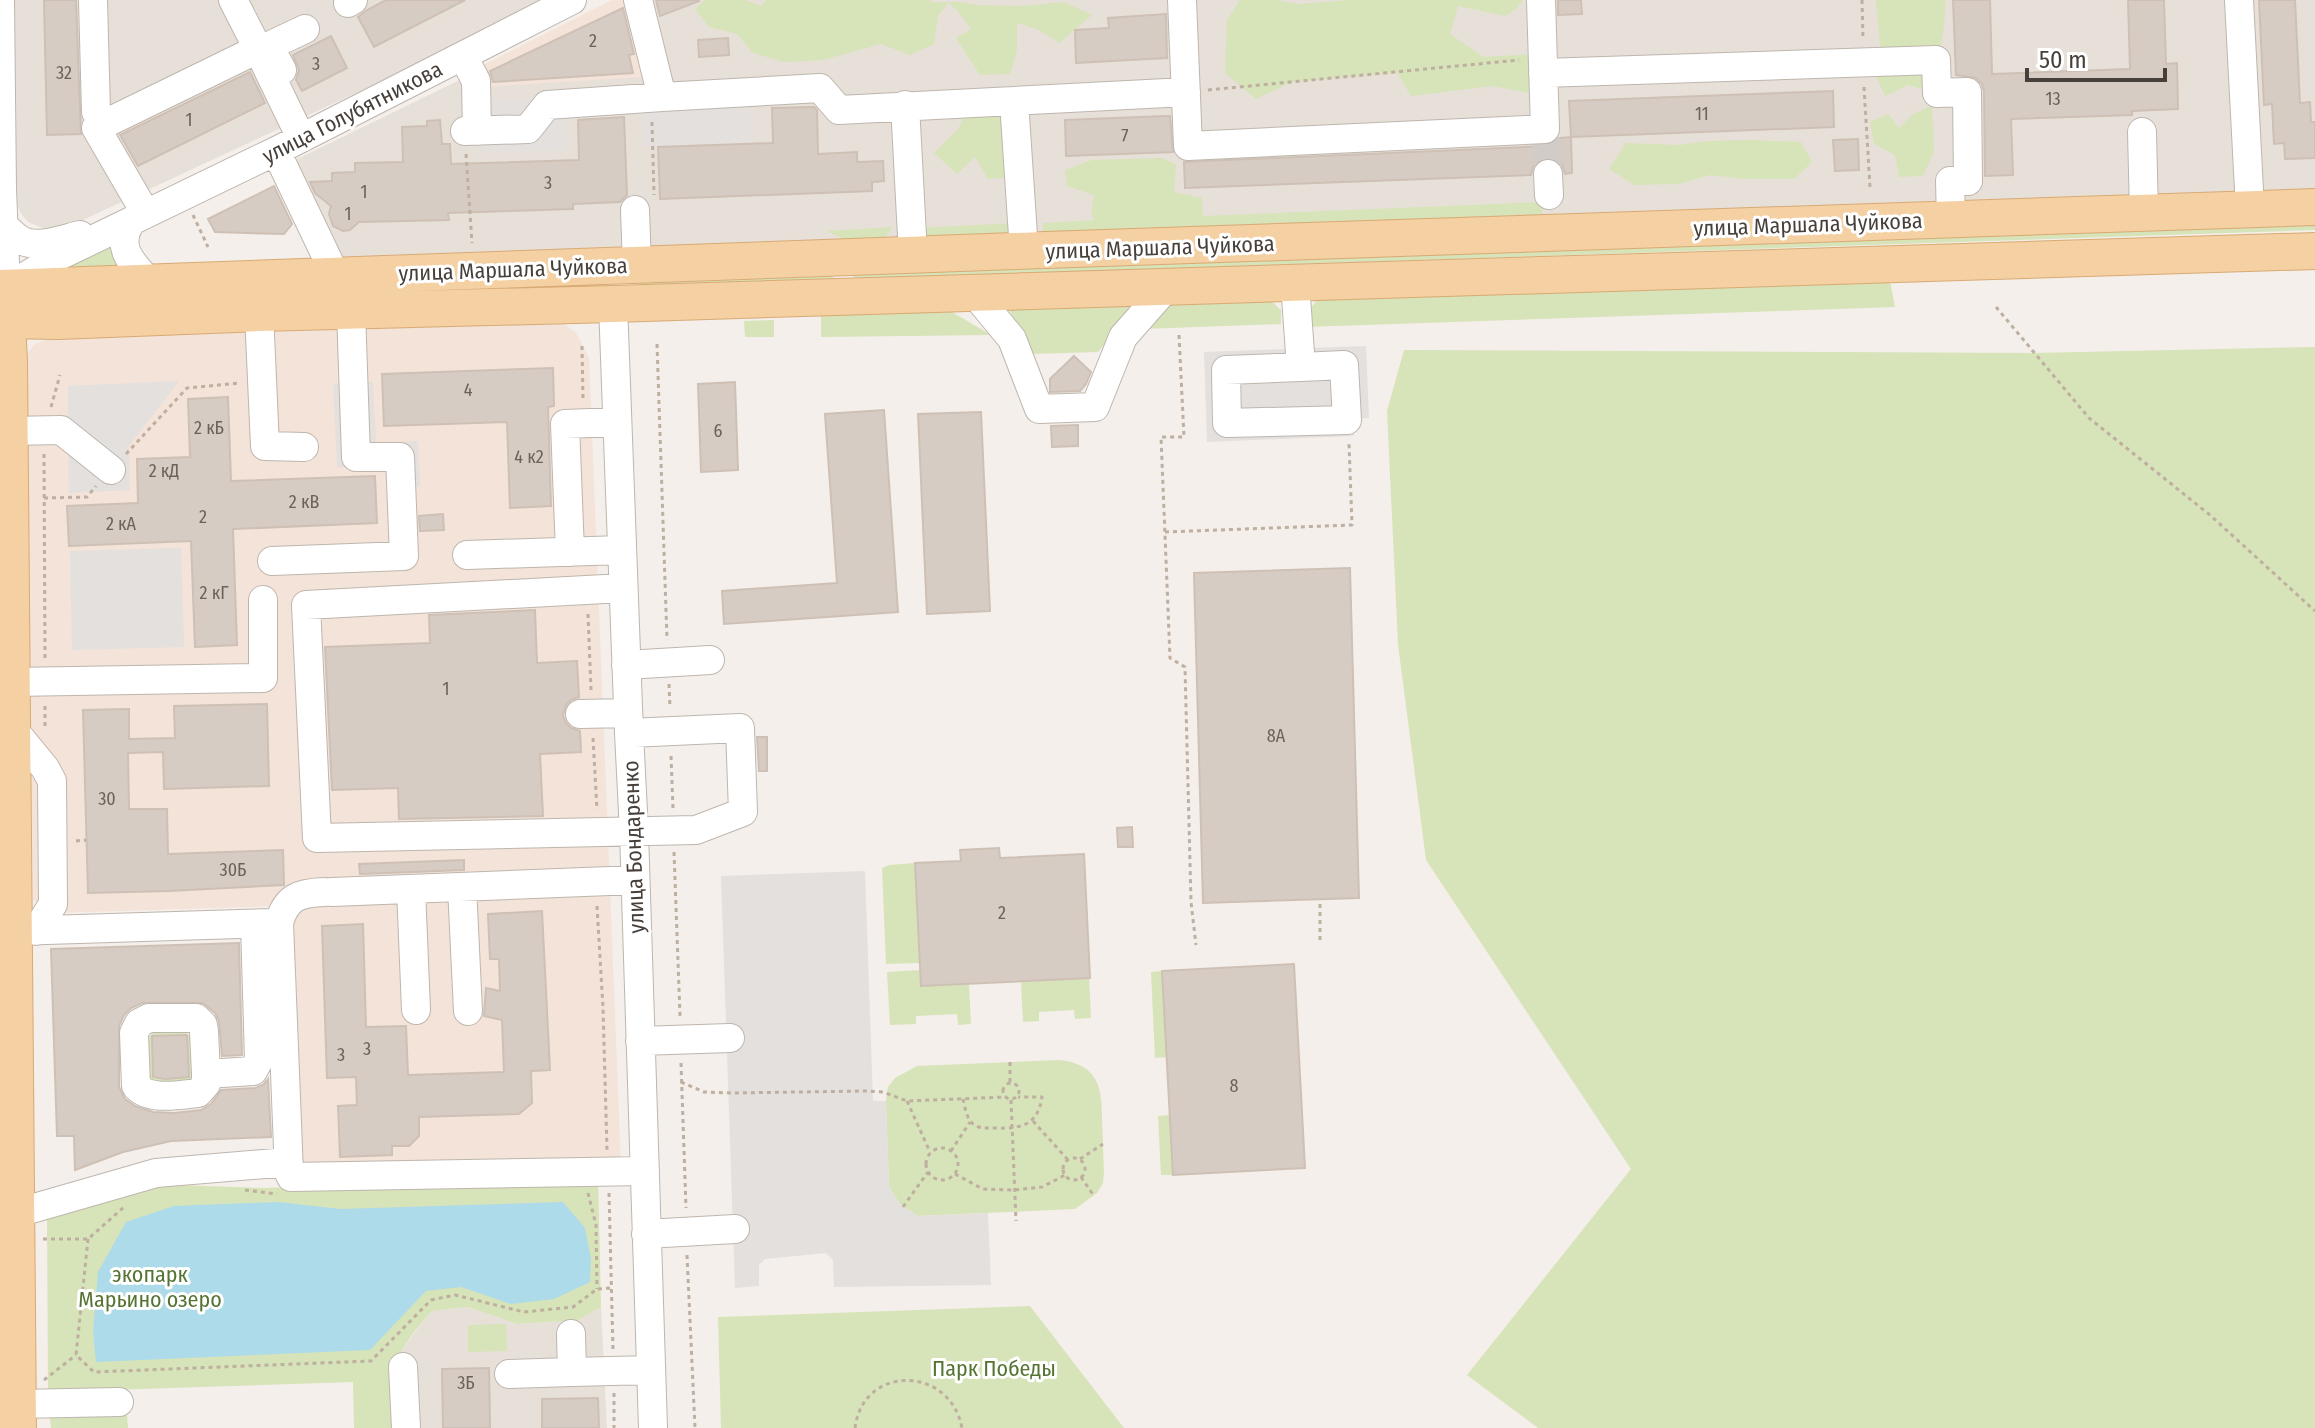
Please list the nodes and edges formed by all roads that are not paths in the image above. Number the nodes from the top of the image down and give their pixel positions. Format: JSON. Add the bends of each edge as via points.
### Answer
{"nodes":[{"id":1,"x":0,"y":0,"type":"edge"},
{"id":2,"x":93,"y":0,"type":"edge"},
{"id":3,"x":233,"y":0,"type":"edge"},
{"id":4,"x":572,"y":0,"type":"edge"},
{"id":5,"x":638,"y":0,"type":"edge"},
{"id":6,"x":1182,"y":0,"type":"edge"},
{"id":7,"x":1541,"y":0,"type":"edge"},
{"id":8,"x":2239,"y":0,"type":"edge"},
{"id":9,"x":531,"y":10,"type":"edge"},
{"id":10,"x":305,"y":29,"type":"dead end"},
{"id":11,"x":258,"y":49,"type":"junction"},
{"id":12,"x":463,"y":56,"type":"junction"},
{"id":13,"x":1543,"y":65,"type":"junction"},
{"id":14,"x":1186,"y":92,"type":"junction"},
{"id":15,"x":662,"y":97,"type":"junction"},
{"id":16,"x":1014,"y":101,"type":"junction"},
{"id":17,"x":905,"y":105,"type":"junction"},
{"id":18,"x":96,"y":112,"type":"dead end"},
{"id":19,"x":2142,"y":132,"type":"dead end"},
{"id":20,"x":307,"y":135,"type":"junction"},
{"id":21,"x":276,"y":151,"type":"junction"},
{"id":22,"x":2315,"y":207,"type":"edge"},
{"id":23,"x":2250,"y":209,"type":"junction"},
{"id":24,"x":635,"y":210,"type":"dead end"},
{"id":25,"x":2144,"y":213,"type":"junction"},
{"id":26,"x":139,"y":218,"type":"junction"},
{"id":27,"x":1951,"y":219,"type":"junction"},
{"id":28,"x":4,"y":226,"type":"junction"},
{"id":29,"x":1024,"y":251,"type":"junction"},
{"id":30,"x":2315,"y":251,"type":"edge"},
{"id":31,"x":913,"y":255,"type":"junction"},
{"id":32,"x":851,"y":257,"type":"junction"},
{"id":33,"x":624,"y":265,"type":"junction"},
{"id":34,"x":330,"y":276,"type":"junction"},
{"id":35,"x":150,"y":283,"type":"junction"},
{"id":36,"x":1295,"y":283,"type":"junction"},
{"id":37,"x":1167,"y":287,"type":"junction"},
{"id":38,"x":974,"y":293,"type":"junction"},
{"id":39,"x":854,"y":297,"type":"junction"},
{"id":40,"x":3,"y":302,"type":"edge"},
{"id":41,"x":613,"y":304,"type":"junction"},
{"id":42,"x":351,"y":311,"type":"junction"},
{"id":43,"x":259,"y":313,"type":"junction"},
{"id":44,"x":1301,"y":367,"type":"junction"},
{"id":45,"x":617,"y":422,"type":"junction"},
{"id":46,"x":9,"y":431,"type":"junction"},
{"id":47,"x":304,"y":447,"type":"dead end"},
{"id":48,"x":111,"y":470,"type":"road end"},
{"id":49,"x":622,"y":550,"type":"junction"},
{"id":50,"x":570,"y":552,"type":"junction"},
{"id":51,"x":467,"y":555,"type":"dead end"},
{"id":52,"x":272,"y":561,"type":"dead end"},
{"id":53,"x":623,"y":588,"type":"junction"},
{"id":54,"x":263,"y":600,"type":"dead end"},
{"id":55,"x":710,"y":660,"type":"dead end"},
{"id":56,"x":626,"y":665,"type":"junction"},
{"id":57,"x":12,"y":682,"type":"junction"},
{"id":58,"x":580,"y":714,"type":"dead end"},
{"id":59,"x":628,"y":723,"type":"junction"},
{"id":60,"x":12,"y":728,"type":"junction"},
{"id":61,"x":6,"y":782,"type":"edge"},
{"id":62,"x":634,"y":832,"type":"junction"},
{"id":63,"x":635,"y":880,"type":"junction"},
{"id":64,"x":462,"y":887,"type":"junction"},
{"id":65,"x":411,"y":889,"type":"junction"},
{"id":66,"x":267,"y":924,"type":"junction"},
{"id":67,"x":25,"y":931,"type":"junction"},
{"id":68,"x":416,"y":1010,"type":"dead end"},
{"id":69,"x":468,"y":1011,"type":"dead end"},
{"id":70,"x":730,"y":1038,"type":"dead end"},
{"id":71,"x":640,"y":1041,"type":"junction"},
{"id":72,"x":206,"y":1074,"type":"dead end"},
{"id":73,"x":8,"y":1109,"type":"edge"},
{"id":74,"x":288,"y":1162,"type":"junction"},
{"id":75,"x":645,"y":1171,"type":"junction"},
{"id":76,"x":17,"y":1213,"type":"junction"},
{"id":77,"x":735,"y":1229,"type":"dead end"},
{"id":78,"x":646,"y":1234,"type":"junction"},
{"id":79,"x":571,"y":1334,"type":"dead end"},
{"id":80,"x":403,"y":1367,"type":"dead end"},
{"id":81,"x":651,"y":1370,"type":"junction"},
{"id":82,"x":572,"y":1372,"type":"junction"},
{"id":83,"x":509,"y":1374,"type":"dead end"},
{"id":84,"x":119,"y":1402,"type":"dead end"},
{"id":85,"x":26,"y":1405,"type":"edge"},
{"id":86,"x":406,"y":1428,"type":"edge"},
{"id":87,"x":653,"y":1428,"type":"edge"}],
"edges":[{"from":1,"to":28,"type":"street"},
{"from":2,"to":18,"type":"street"},
{"from":3,"to":11,"type":"street"},
{"from":4,"to":9,"type":"street","name":"улица Голубятникова"},
{"from":5,"to":15,"type":"street"},
{"from":6,"to":14,"type":"street"},
{"from":7,"to":13,"type":"street"},
{"from":8,"to":23,"type":"street"},
{"from":9,"to":12,"type":"street","name":"улица Голубятникова"},
{"from":10,"to":20,"type":"street","via":[[269,46]]},
{"from":11,"to":20,"type":"street"},
{"from":11,"to":26,"type":"street","via":[[96,128]]},
{"from":12,"to":15,"type":"street","via":[[476,81],[471,131],[528,129],[547,105]]},
{"from":12,"to":20,"type":"street","name":"улица Голубятникова"},
{"from":13,"to":14,"type":"street","via":[[1546,134],[1188,146]]},
{"from":13,"to":27,"type":"street","via":[[1936,60],[1937,93],[1967,92],[1968,181],[1950,181]]},
{"from":14,"to":16,"type":"street"},
{"from":15,"to":17,"type":"street","via":[[820,88],[839,110]]},
{"from":16,"to":17,"type":"street"},
{"from":16,"to":29,"type":"street"},
{"from":17,"to":31,"type":"street"},
{"from":19,"to":25,"type":"street"},
{"from":20,"to":21,"type":"street","name":"улица Голубятникова"},
{"from":21,"to":26,"type":"street","name":"улица Голубятникова"},
{"from":21,"to":34,"type":"street","via":[[330,264]]},
{"from":22,"to":23,"type":"main road","name":"улица Маршала Чуйкова"},
{"from":23,"to":25,"type":"main road","name":"улица Маршала Чуйкова"},
{"from":24,"to":33,"type":"street"},
{"from":25,"to":27,"type":"main road","name":"улица Маршала Чуйкова"},
{"from":26,"to":28,"type":"street","name":"улица Голубятникова","via":[[52,242],[29,243]]},
{"from":26,"to":35,"type":"street","via":[[125,230],[125,253]]},
{"from":26,"to":40,"type":"street","name":"улица Голубятникова","via":[[59,256]]},
{"from":27,"to":29,"type":"main road","name":"улица Маршала Чуйкова"},
{"from":28,"to":40,"type":"street"},
{"from":29,"to":31,"type":"main road","name":"улица Маршала Чуйкова"},
{"from":30,"to":36,"type":"main road","name":"улица Маршала Чуйкова"},
{"from":31,"to":32,"type":"main road","name":"улица Маршала Чуйкова"},
{"from":32,"to":33,"type":"main road","name":"улица Маршала Чуйкова"},
{"from":32,"to":39,"type":"main road","via":[[848,273]]},
{"from":33,"to":34,"type":"main road","name":"улица Маршала Чуйкова"},
{"from":33,"to":41,"type":"main road","name":"улица Бондаренко"},
{"from":34,"to":35,"type":"main road","name":"улица Маршала Чуйкова"},
{"from":35,"to":40,"type":"main road","name":"улица Маршала Чуйкова"},
{"from":36,"to":37,"type":"main road","name":"улица Маршала Чуйкова"},
{"from":36,"to":44,"type":"street"},
{"from":37,"to":38,"type":"main road","name":"улица Маршала Чуйкова"},
{"from":37,"to":38,"type":"street","via":[[1123,337],[1095,407],[1039,409],[1012,339]]},
{"from":38,"to":39,"type":"main road","name":"улица Маршала Чуйкова"},
{"from":39,"to":41,"type":"main road","name":"улица Маршала Чуйкова"},
{"from":40,"to":43,"type":"main road","name":"улица Маршала Чуйкова","via":[[58,321]]},
{"from":40,"to":46,"type":"main road"},
{"from":41,"to":42,"type":"main road","name":"улица Маршала Чуйкова"},
{"from":41,"to":45,"type":"street","name":"улица Бондаренко"},
{"from":42,"to":43,"type":"main road","name":"улица Маршала Чуйкова"},
{"from":42,"to":52,"type":"street","via":[[356,457],[400,457],[404,556]]},
{"from":43,"to":47,"type":"street","via":[[265,446]]},
{"from":44,"to":44,"type":"street","via":[[1226,370],[1227,423],[1347,420],[1344,365]]},
{"from":45,"to":49,"type":"street","name":"улица Бондаренко"},
{"from":45,"to":50,"type":"street","via":[[565,424]]},
{"from":46,"to":48,"type":"street","via":[[61,430]]},
{"from":46,"to":57,"type":"main road"},
{"from":49,"to":50,"type":"street"},
{"from":49,"to":53,"type":"street","name":"улица Бондаренко"},
{"from":50,"to":51,"type":"street"},
{"from":53,"to":56,"type":"street","name":"улица Бондаренко"},
{"from":53,"to":62,"type":"street","via":[[306,605],[317,838]]},
{"from":54,"to":57,"type":"street","via":[[263,678]]},
{"from":55,"to":56,"type":"street"},
{"from":56,"to":59,"type":"street","name":"улица Бондаренко"},
{"from":57,"to":60,"type":"main road"},
{"from":58,"to":59,"type":"street"},
{"from":59,"to":62,"type":"street","name":"улица Бондаренко"},
{"from":59,"to":62,"type":"street","via":[[670,731],[740,728],[743,812],[696,830]]},
{"from":60,"to":61,"type":"main road"},
{"from":60,"to":67,"type":"street","via":[[52,781],[53,904]]},
{"from":61,"to":67,"type":"main road"},
{"from":62,"to":63,"type":"street","name":"улица Бондаренко"},
{"from":63,"to":64,"type":"street"},
{"from":63,"to":71,"type":"street","name":"улица Бондаренко"},
{"from":64,"to":65,"type":"street"},
{"from":64,"to":69,"type":"street"},
{"from":65,"to":66,"type":"street","via":[[304,893]]},
{"from":65,"to":68,"type":"street"},
{"from":66,"to":67,"type":"street"},
{"from":66,"to":72,"type":"street","via":[[257,1066],[246,1073]]},
{"from":66,"to":74,"type":"street"},
{"from":67,"to":73,"type":"main road"},
{"from":70,"to":71,"type":"street"},
{"from":71,"to":75,"type":"street","name":"улица Бондаренко"},
{"from":73,"to":76,"type":"main road"},
{"from":74,"to":75,"type":"street","via":[[293,1178]]},
{"from":74,"to":76,"type":"street","via":[[156,1173]]},
{"from":75,"to":78,"type":"street","name":"улица Бондаренко"},
{"from":76,"to":85,"type":"main road"},
{"from":77,"to":78,"type":"street"},
{"from":78,"to":81,"type":"street","name":"улица Бондаренко"},
{"from":79,"to":82,"type":"street"},
{"from":80,"to":86,"type":"street"},
{"from":81,"to":82,"type":"street"},
{"from":81,"to":87,"type":"street","name":"улица Бондаренко"},
{"from":82,"to":83,"type":"street"},
{"from":84,"to":85,"type":"street"}]}
